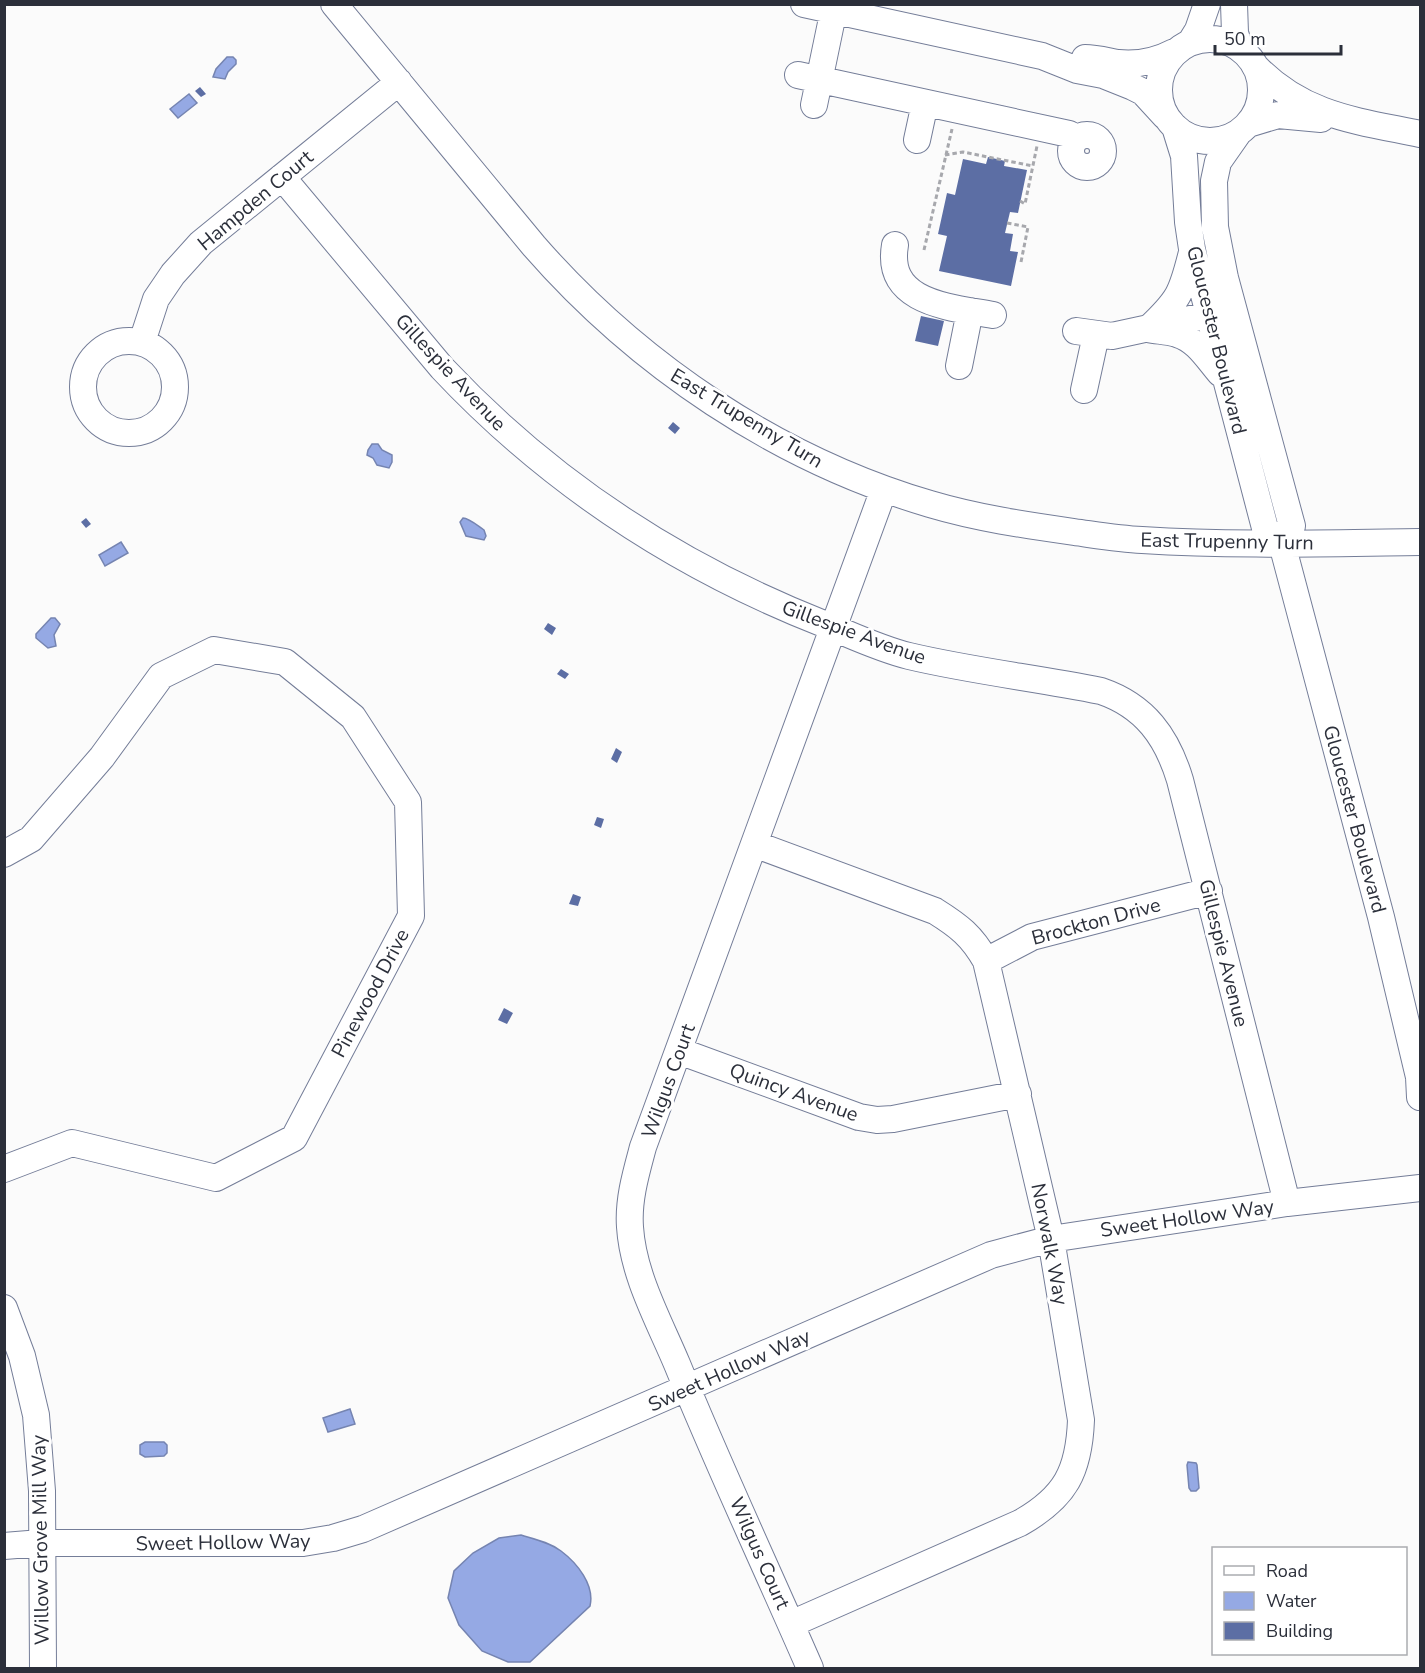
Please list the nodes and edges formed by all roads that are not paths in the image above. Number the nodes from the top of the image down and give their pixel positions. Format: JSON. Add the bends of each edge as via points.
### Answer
{"nodes":[{"id":1,"x":333,"y":4,"type":"edge"},
{"id":2,"x":804,"y":4,"type":"edge"},
{"id":3,"x":1207,"y":4,"type":"edge"},
{"id":4,"x":1234,"y":4,"type":"edge"},
{"id":5,"x":1245,"y":4,"type":"edge"},
{"id":6,"x":835,"y":8,"type":"edge"},
{"id":7,"x":1238,"y":40,"type":"junction"},
{"id":8,"x":1182,"y":47,"type":"junction"},
{"id":9,"x":1042,"y":56,"type":"junction"},
{"id":10,"x":1257,"y":68,"type":"junction"},
{"id":11,"x":808,"y":78,"type":"junction"},
{"id":12,"x":399,"y":82,"type":"junction"},
{"id":13,"x":925,"y":103,"type":"junction"},
{"id":14,"x":814,"y":105,"type":"dead end"},
{"id":15,"x":1343,"y":118,"type":"junction"},
{"id":16,"x":1170,"y":121,"type":"junction"},
{"id":17,"x":1244,"y":128,"type":"junction"},
{"id":18,"x":1420,"y":134,"type":"edge"},
{"id":19,"x":918,"y":140,"type":"dead end"},
{"id":20,"x":1074,"y":141,"type":"dead end"},
{"id":21,"x":282,"y":177,"type":"junction"},
{"id":22,"x":896,"y":245,"type":"dead end"},
{"id":23,"x":1192,"y":249,"type":"junction"},
{"id":24,"x":1209,"y":315,"type":"junction"},
{"id":25,"x":1148,"y":328,"type":"junction"},
{"id":26,"x":142,"y":342,"type":"dead end"},
{"id":27,"x":959,"y":366,"type":"dead end"},
{"id":28,"x":1251,"y":374,"type":"junction"},
{"id":29,"x":1226,"y":380,"type":"junction"},
{"id":30,"x":1084,"y":390,"type":"dead end"},
{"id":31,"x":884,"y":489,"type":"junction"},
{"id":32,"x":1256,"y":492,"type":"junction"},
{"id":33,"x":1215,"y":542,"type":"junction"},
{"id":34,"x":1420,"y":542,"type":"edge"},
{"id":35,"x":1282,"y":544,"type":"junction"},
{"id":36,"x":833,"y":628,"type":"junction"},
{"id":37,"x":754,"y":844,"type":"junction"},
{"id":38,"x":4,"y":854,"type":"edge"},
{"id":39,"x":1209,"y":891,"type":"junction"},
{"id":40,"x":986,"y":961,"type":"junction"},
{"id":41,"x":679,"y":1051,"type":"junction"},
{"id":42,"x":1420,"y":1083,"type":"edge"},
{"id":43,"x":1018,"y":1094,"type":"junction"},
{"id":44,"x":4,"y":1169,"type":"edge"},
{"id":45,"x":1420,"y":1188,"type":"edge"},
{"id":46,"x":1287,"y":1203,"type":"junction"},
{"id":47,"x":1051,"y":1239,"type":"junction"},
{"id":48,"x":4,"y":1308,"type":"edge"},
{"id":49,"x":687,"y":1389,"type":"junction"},
{"id":50,"x":41,"y":1543,"type":"junction"},
{"id":51,"x":4,"y":1546,"type":"edge"},
{"id":52,"x":791,"y":1624,"type":"junction"},
{"id":53,"x":43,"y":1668,"type":"edge"},
{"id":54,"x":810,"y":1668,"type":"edge"}],
"edges":[{"from":1,"to":12,"type":"street","name":"East Trupenny Turn"},
{"from":2,"to":6,"type":"street"},
{"from":3,"to":8,"type":"street","via":[[1198,30]]},
{"from":4,"to":7,"type":"street"},
{"from":5,"to":7,"type":"street"},
{"from":6,"to":9,"type":"street"},
{"from":6,"to":11,"type":"street"},
{"from":7,"to":8,"type":"street","via":[[1210,38]]},
{"from":7,"to":10,"type":"street"},
{"from":8,"to":9,"type":"street","via":[[1158,60],[1120,63]]},
{"from":8,"to":16,"type":"street","via":[[1166,63],[1158,89]]},
{"from":9,"to":16,"type":"street","via":[[1143,92]]},
{"from":10,"to":15,"type":"street","via":[[1297,100]]},
{"from":10,"to":17,"type":"street","via":[[1261,97],[1257,112]]},
{"from":11,"to":13,"type":"street"},
{"from":11,"to":14,"type":"street"},
{"from":12,"to":21,"type":"street","name":"Hampden Court"},
{"from":12,"to":31,"type":"street","name":"East Trupenny Turn","via":[[559,275],[637,346],[701,396],[828,466]]},
{"from":13,"to":19,"type":"street"},
{"from":13,"to":20,"type":"street","via":[[1069,134]]},
{"from":15,"to":17,"type":"street","via":[[1313,120],[1278,115]]},
{"from":15,"to":18,"type":"street"},
{"from":16,"to":17,"type":"street","via":[[1189,137],[1203,141],[1227,139]]},
{"from":16,"to":23,"type":"street","name":"Gloucester Boulevard","via":[[1184,156]]},
{"from":17,"to":28,"type":"street","name":"Gloucester Boulevard","via":[[1218,162],[1214,203],[1219,250]]},
{"from":21,"to":26,"type":"street","name":"Hampden Court","via":[[201,243],[173,274],[156,300]]},
{"from":21,"to":36,"type":"street","name":"Gillespie Avenue","via":[[442,368],[526,449],[598,505],[678,555],[740,588]]},
{"from":22,"to":27,"type":"street","via":[[895,270],[910,291],[941,305],[981,313]]},
{"from":23,"to":24,"type":"street","name":"Gloucester Boulevard"},
{"from":23,"to":25,"type":"street","via":[[1174,304]]},
{"from":24,"to":25,"type":"street"},
{"from":24,"to":28,"type":"street","via":[[1225,321],[1234,357]]},
{"from":24,"to":29,"type":"street","name":"Gloucester Boulevard"},
{"from":25,"to":29,"type":"street","via":[[1176,333],[1197,344]]},
{"from":25,"to":30,"type":"street","via":[[1112,336],[1086,333]]},
{"from":28,"to":35,"type":"street","name":"Gloucester Boulevard","via":[[1292,526]]},
{"from":29,"to":32,"type":"street","name":"Gloucester Boulevard"},
{"from":31,"to":33,"type":"street","name":"East Trupenny Turn","via":[[979,517],[1021,524],[1140,540]]},
{"from":31,"to":36,"type":"street","name":"Wilgus Court"},
{"from":32,"to":33,"type":"street","via":[[1254,504],[1241,524]]},
{"from":32,"to":35,"type":"street","name":"Gloucester Boulevard","via":[[1264,528]]},
{"from":33,"to":35,"type":"street","name":"East Trupenny Turn"},
{"from":34,"to":35,"type":"street","name":"East Trupenny Turn"},
{"from":35,"to":42,"type":"street","name":"Gloucester Boulevard","via":[[1381,916]]},
{"from":36,"to":37,"type":"street","name":"Wilgus Court"},
{"from":36,"to":39,"type":"street","name":"Gillespie Avenue","via":[[907,655],[1101,691],[1129,703],[1152,725],[1172,755]]},
{"from":37,"to":40,"type":"street","name":"Norwalk Way","via":[[935,911],[975,942]]},
{"from":37,"to":41,"type":"street","name":"Wilgus Court"},
{"from":38,"to":44,"type":"street","name":"Pinewood Drive","via":[[31,839],[102,757],[161,676],[214,650],[285,662],[353,717],[408,802],[411,916],[294,1138],[216,1178],[72,1143]]},
{"from":39,"to":40,"type":"street","name":"Brockton Drive","via":[[1032,937]]},
{"from":39,"to":46,"type":"street","name":"Gillespie Avenue"},
{"from":40,"to":43,"type":"street","name":"Norwalk Way"},
{"from":41,"to":43,"type":"street","name":"Quincy Avenue","via":[[859,1117],[877,1120]]},
{"from":41,"to":49,"type":"street","name":"Wilgus Court","via":[[637,1168],[629,1207],[633,1248],[646,1292]]},
{"from":43,"to":47,"type":"street","name":"Norwalk Way"},
{"from":45,"to":46,"type":"street","name":"Sweet Hollow Way"},
{"from":46,"to":47,"type":"street","name":"Sweet Hollow Way"},
{"from":47,"to":49,"type":"street","name":"Sweet Hollow Way","via":[[991,1255]]},
{"from":47,"to":52,"type":"street","name":"Norwalk Way","via":[[1081,1420],[1080,1446],[1063,1488],[1051,1503],[1020,1523]]},
{"from":48,"to":50,"type":"street","name":"Willow Grove Mill Way","via":[[22,1356],[36,1415],[42,1491]]},
{"from":49,"to":50,"type":"street","name":"Sweet Hollow Way","via":[[363,1529],[333,1538],[303,1543]]},
{"from":49,"to":52,"type":"street","name":"Wilgus Court"},
{"from":50,"to":51,"type":"street","name":"Sweet Hollow Way"},
{"from":50,"to":53,"type":"street","name":"Willow Grove Mill Way"},
{"from":52,"to":54,"type":"street","name":"Wilgus Court"}]}
